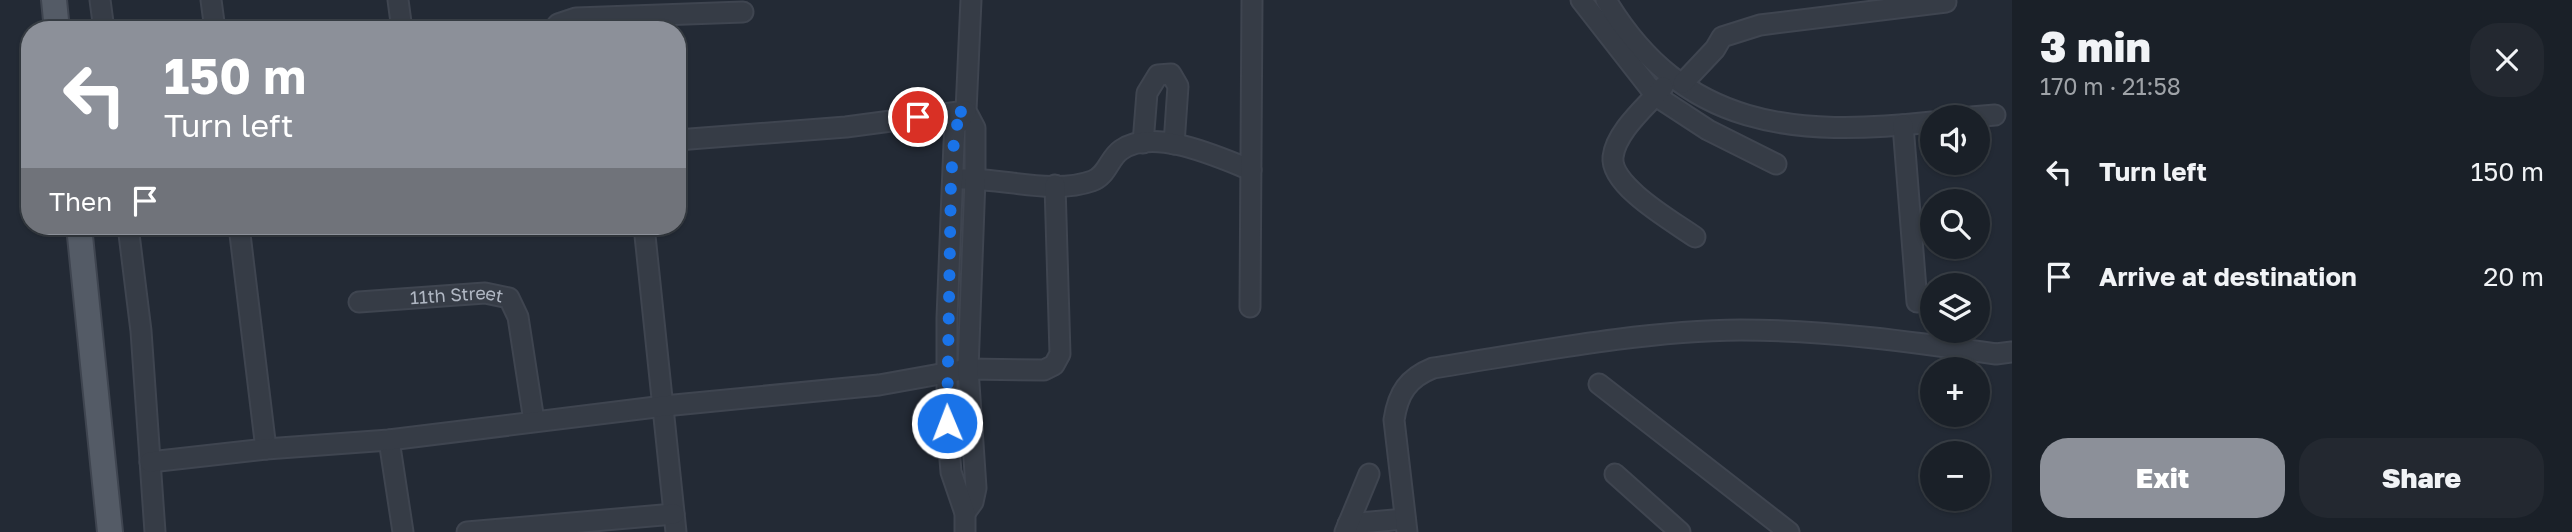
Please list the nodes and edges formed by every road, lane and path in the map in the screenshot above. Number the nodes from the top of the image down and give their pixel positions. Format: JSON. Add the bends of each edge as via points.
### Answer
{"nodes":[{"id":1,"x":54,"y":0,"type":"edge"},
{"id":2,"x":100,"y":0,"type":"edge"},
{"id":3,"x":211,"y":0,"type":"edge"},
{"id":4,"x":398,"y":0,"type":"edge"},
{"id":5,"x":971,"y":0,"type":"edge"},
{"id":6,"x":1252,"y":0,"type":"edge"},
{"id":7,"x":1581,"y":0,"type":"edge"},
{"id":8,"x":1606,"y":0,"type":"edge"},
{"id":9,"x":1946,"y":2,"type":"dead end"},
{"id":10,"x":743,"y":12,"type":"dead end"},
{"id":11,"x":56,"y":21,"type":"edge"},
{"id":12,"x":103,"y":21,"type":"edge"},
{"id":13,"x":214,"y":21,"type":"edge"},
{"id":14,"x":401,"y":21,"type":"edge"},
{"id":15,"x":567,"y":21,"type":"edge"},
{"id":16,"x":1678,"y":79,"type":"junction"},
{"id":17,"x":1656,"y":96,"type":"junction"},
{"id":18,"x":966,"y":111,"type":"junction"},
{"id":19,"x":1990,"y":115,"type":"edge"},
{"id":20,"x":1995,"y":115,"type":"dead end"},
{"id":21,"x":1920,"y":123,"type":"edge"},
{"id":22,"x":1903,"y":125,"type":"junction"},
{"id":23,"x":686,"y":139,"type":"edge"},
{"id":24,"x":1143,"y":143,"type":"junction"},
{"id":25,"x":1174,"y":144,"type":"junction"},
{"id":26,"x":1776,"y":164,"type":"dead end"},
{"id":27,"x":1251,"y":170,"type":"junction"},
{"id":28,"x":951,"y":179,"type":"junction"},
{"id":29,"x":975,"y":179,"type":"junction"},
{"id":30,"x":1055,"y":186,"type":"junction"},
{"id":31,"x":80,"y":235,"type":"edge"},
{"id":32,"x":129,"y":235,"type":"edge"},
{"id":33,"x":240,"y":235,"type":"edge"},
{"id":34,"x":645,"y":235,"type":"edge"},
{"id":35,"x":1695,"y":237,"type":"dead end"},
{"id":36,"x":359,"y":302,"type":"dead end"},
{"id":37,"x":1917,"y":302,"type":"dead end"},
{"id":38,"x":1250,"y":307,"type":"dead end"},
{"id":39,"x":2012,"y":352,"type":"edge"},
{"id":40,"x":968,"y":369,"type":"junction"},
{"id":41,"x":946,"y":373,"type":"junction"},
{"id":42,"x":1599,"y":384,"type":"dead end"},
{"id":43,"x":664,"y":406,"type":"junction"},
{"id":44,"x":534,"y":421,"type":"junction"},
{"id":45,"x":389,"y":440,"type":"junction"},
{"id":46,"x":266,"y":449,"type":"junction"},
{"id":47,"x":150,"y":462,"type":"junction"},
{"id":48,"x":1369,"y":474,"type":"dead end"},
{"id":49,"x":1615,"y":474,"type":"dead end"},
{"id":50,"x":675,"y":523,"type":"edge"},
{"id":51,"x":965,"y":523,"type":"edge"},
{"id":52,"x":1406,"y":525,"type":"edge"},
{"id":53,"x":1346,"y":528,"type":"edge"},
{"id":54,"x":110,"y":532,"type":"edge"},
{"id":55,"x":155,"y":532,"type":"edge"},
{"id":56,"x":403,"y":532,"type":"edge"},
{"id":57,"x":467,"y":532,"type":"edge"},
{"id":58,"x":1680,"y":532,"type":"edge"},
{"id":59,"x":1788,"y":532,"type":"edge"}],
"edges":[{"from":1,"to":11,"type":"main road"},
{"from":2,"to":12,"type":"street"},
{"from":3,"to":13,"type":"street"},
{"from":4,"to":14,"type":"street"},
{"from":5,"to":18,"type":"street"},
{"from":6,"to":27,"type":"street"},
{"from":7,"to":17,"type":"street"},
{"from":8,"to":16,"type":"street","via":[[1634,40]]},
{"from":9,"to":16,"type":"street","via":[[1760,25],[1732,33]]},
{"from":10,"to":15,"type":"street"},
{"from":16,"to":17,"type":"street"},
{"from":16,"to":22,"type":"street","via":[[1728,110],[1769,122],[1821,128]]},
{"from":17,"to":26,"type":"street","via":[[1708,130]]},
{"from":17,"to":35,"type":"street","via":[[1624,132],[1613,156],[1614,168],[1638,197]]},
{"from":18,"to":23,"type":"street","via":[[846,127]]},
{"from":18,"to":28,"type":"street","via":[[955,128]]},
{"from":18,"to":29,"type":"street","via":[[975,128]]},
{"from":19,"to":20,"type":"street"},
{"from":21,"to":22,"type":"street"},
{"from":22,"to":37,"type":"street"},
{"from":24,"to":25,"type":"street"},
{"from":24,"to":25,"type":"street","via":[[1147,93],[1158,75],[1165,73],[1178,86]]},
{"from":24,"to":30,"type":"street","via":[[1121,149],[1092,181]]},
{"from":25,"to":27,"type":"street"},
{"from":27,"to":38,"type":"street"},
{"from":28,"to":29,"type":"street"},
{"from":28,"to":41,"type":"street"},
{"from":29,"to":30,"type":"street"},
{"from":29,"to":40,"type":"street"},
{"from":30,"to":40,"type":"street","via":[[1058,359],[1044,370]]},
{"from":31,"to":54,"type":"main road"},
{"from":32,"to":47,"type":"street"},
{"from":33,"to":46,"type":"street"},
{"from":34,"to":43,"type":"street"},
{"from":36,"to":44,"type":"street","name":"11th Street","via":[[485,293],[509,298],[518,317]]},
{"from":39,"to":52,"type":"street","via":[[1741,330],[1627,338],[1433,368],[1416,374],[1396,403]]},
{"from":40,"to":41,"type":"street"},
{"from":40,"to":51,"type":"street","via":[[976,488]]},
{"from":41,"to":43,"type":"street","via":[[879,385]]},
{"from":41,"to":51,"type":"street","via":[[951,472]]},
{"from":42,"to":59,"type":"street"},
{"from":43,"to":44,"type":"street"},
{"from":43,"to":50,"type":"street"},
{"from":44,"to":45,"type":"street"},
{"from":45,"to":46,"type":"street"},
{"from":45,"to":56,"type":"street"},
{"from":46,"to":47,"type":"street"},
{"from":47,"to":55,"type":"street"},
{"from":48,"to":53,"type":"street"},
{"from":49,"to":58,"type":"street"},
{"from":50,"to":57,"type":"street"},
{"from":52,"to":53,"type":"street"}]}
